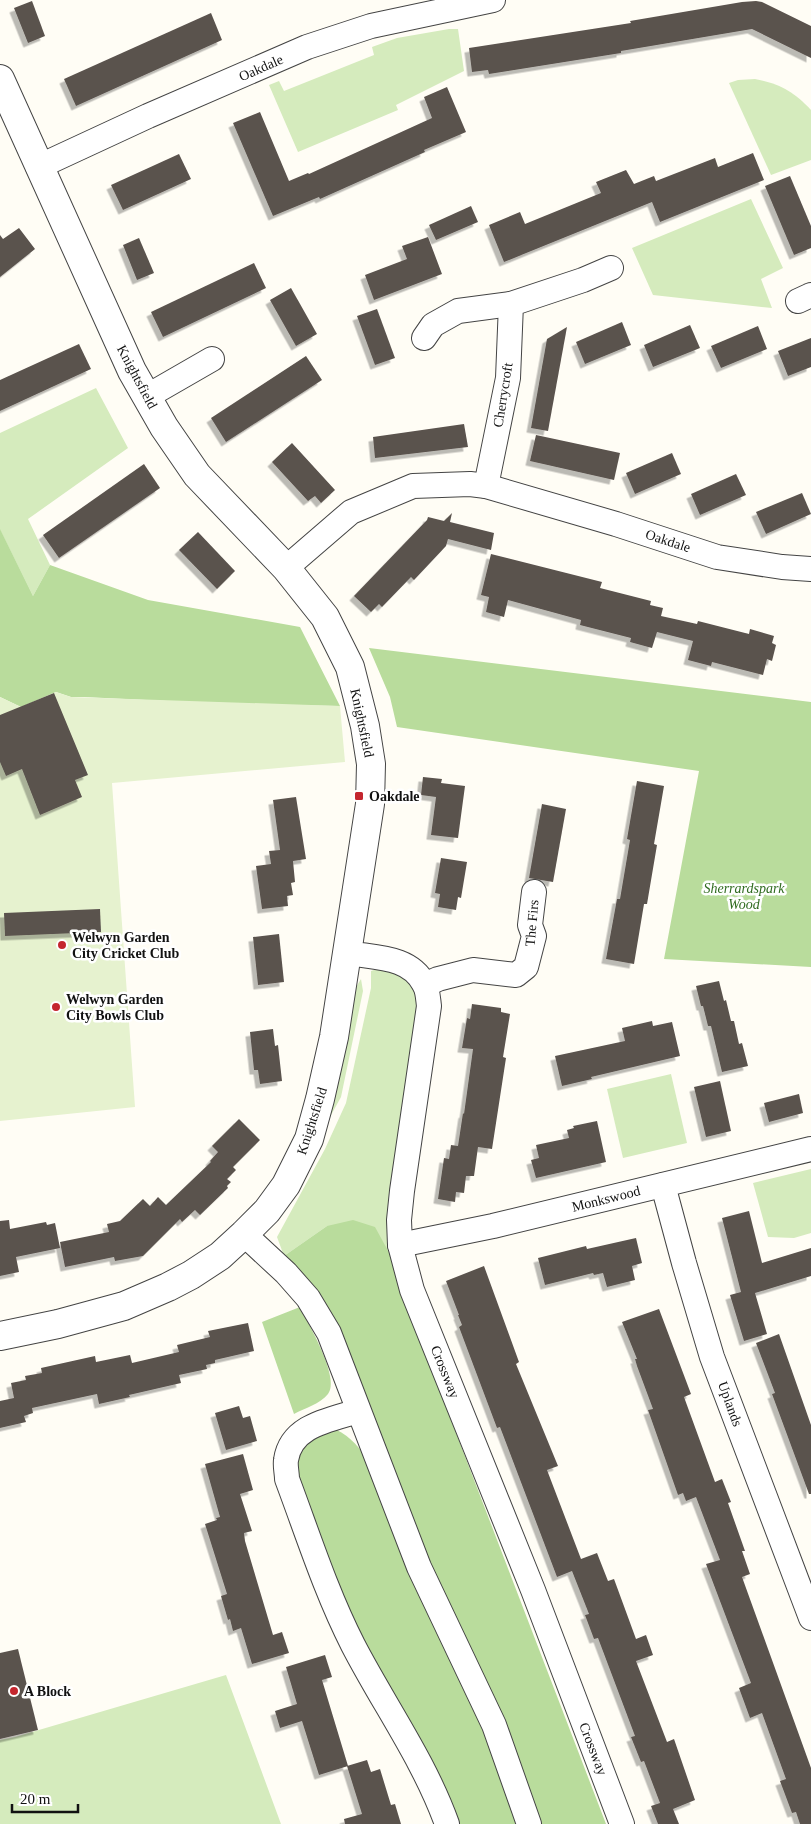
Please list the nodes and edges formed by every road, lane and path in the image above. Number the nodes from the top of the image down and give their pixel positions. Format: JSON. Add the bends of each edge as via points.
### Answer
{"nodes":[{"id":1,"x":493,"y":0,"type":"edge"},
{"id":2,"x":0,"y":80,"type":"edge"},
{"id":3,"x":38,"y":167,"type":"junction"},
{"id":4,"x":610,"y":268,"type":"dead end"},
{"id":5,"x":511,"y":304,"type":"junction"},
{"id":6,"x":424,"y":338,"type":"dead end"},
{"id":7,"x":212,"y":359,"type":"dead end"},
{"id":8,"x":146,"y":397,"type":"junction"},
{"id":9,"x":486,"y":486,"type":"junction"},
{"id":10,"x":286,"y":568,"type":"junction"},
{"id":11,"x":811,"y":569,"type":"edge"},
{"id":12,"x":534,"y":892,"type":"dead end"},
{"id":13,"x":348,"y":953,"type":"junction"},
{"id":14,"x":425,"y":985,"type":"junction"},
{"id":15,"x":811,"y":1149,"type":"edge"},
{"id":16,"x":663,"y":1185,"type":"junction"},
{"id":17,"x":244,"y":1234,"type":"junction"},
{"id":18,"x":400,"y":1245,"type":"junction"},
{"id":19,"x":0,"y":1336,"type":"edge"},
{"id":20,"x":358,"y":1411,"type":"junction"},
{"id":21,"x":811,"y":1618,"type":"edge"},
{"id":22,"x":447,"y":1824,"type":"edge"},
{"id":23,"x":529,"y":1824,"type":"edge"},
{"id":24,"x":622,"y":1824,"type":"edge"}],
"edges":[{"from":1,"to":3,"type":"street","name":"Oakdale","via":[[371,26],[307,48]]},
{"from":2,"to":3,"type":"street","name":"Knightsfield"},
{"from":3,"to":8,"type":"street","name":"Knightsfield"},
{"from":4,"to":5,"type":"street"},
{"from":5,"to":6,"type":"street","via":[[458,311],[433,325]]},
{"from":5,"to":9,"type":"street","name":"Cherrycroft","via":[[508,378]]},
{"from":7,"to":8,"type":"street"},
{"from":8,"to":10,"type":"street","name":"Knightsfield","via":[[197,475]]},
{"from":9,"to":10,"type":"street","name":"Oakdale","via":[[413,486],[351,512]]},
{"from":9,"to":11,"type":"street","name":"Oakdale","via":[[717,557]]},
{"from":10,"to":13,"type":"street","name":"Knightsfield","via":[[325,617],[341,648],[350,667],[366,726],[371,764],[370,804]]},
{"from":12,"to":14,"type":"street","name":"The Firs","via":[[530,925],[534,936],[526,967],[516,974],[473,970]]},
{"from":13,"to":14,"type":"street","via":[[400,962],[416,972]]},
{"from":13,"to":17,"type":"street","name":"Knightsfield","via":[[334,1037],[309,1139],[286,1185]]},
{"from":14,"to":18,"type":"street","name":"Crossway","via":[[429,1006],[402,1191]]},
{"from":15,"to":16,"type":"street","name":"Monkswood"},
{"from":16,"to":18,"type":"street","name":"Monkswood"},
{"from":16,"to":21,"type":"street","name":"Uplands","via":[[712,1357]]},
{"from":17,"to":19,"type":"street","name":"Knightsfield","via":[[220,1256],[168,1288],[124,1306]]},
{"from":17,"to":20,"type":"street","via":[[308,1298],[329,1333]]},
{"from":18,"to":24,"type":"street","name":"Crossway","via":[[412,1290],[533,1590]]},
{"from":20,"to":22,"type":"street","via":[[309,1427],[298,1435],[289,1446],[285,1461],[287,1479],[346,1630],[420,1763]]},
{"from":20,"to":23,"type":"street","via":[[419,1567],[494,1725]]}]}
